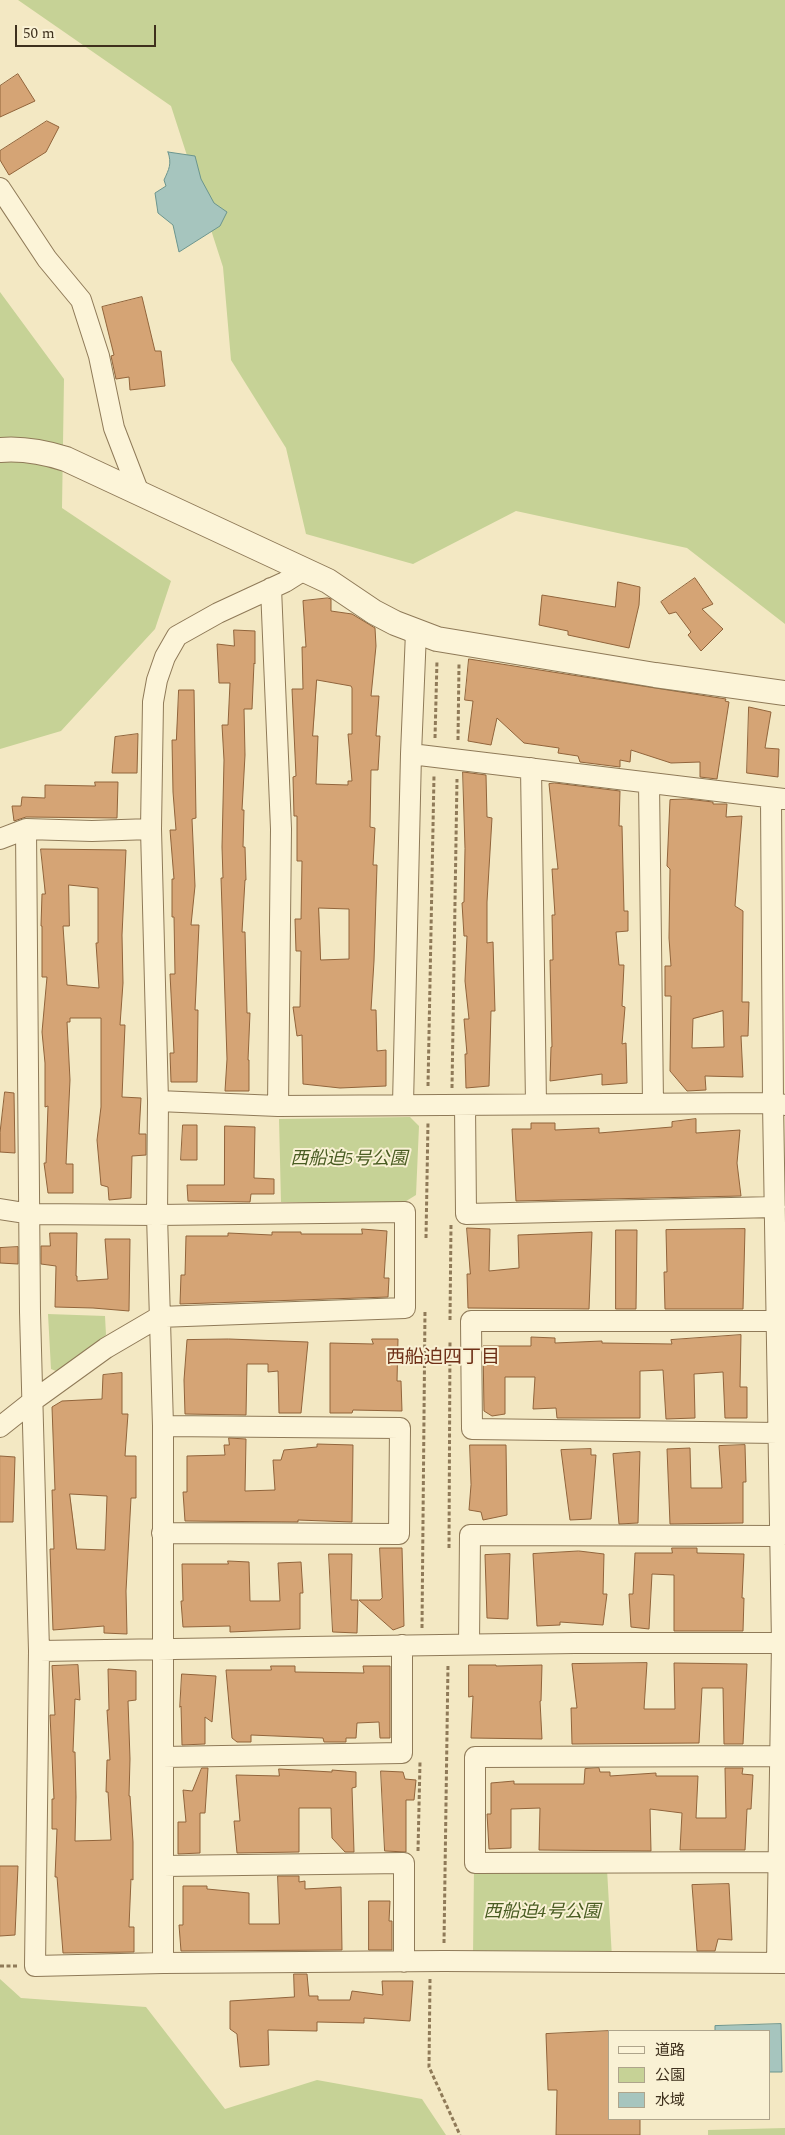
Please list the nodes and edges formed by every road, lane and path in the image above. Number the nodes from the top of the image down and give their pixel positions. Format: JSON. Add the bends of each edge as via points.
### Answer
{"nodes":[{"id":1,"x":0,"y":188,"type":"edge"},
{"id":2,"x":0,"y":450,"type":"edge"},
{"id":3,"x":139,"y":493,"type":"junction"},
{"id":4,"x":304,"y":570,"type":"junction"},
{"id":5,"x":271,"y":588,"type":"junction"},
{"id":6,"x":416,"y":632,"type":"junction"},
{"id":7,"x":460,"y":644,"type":"junction"},
{"id":8,"x":785,"y":693,"type":"edge"},
{"id":9,"x":411,"y":754,"type":"junction"},
{"id":10,"x":458,"y":759,"type":"junction"},
{"id":11,"x":531,"y":768,"type":"junction"},
{"id":12,"x":649,"y":783,"type":"junction"},
{"id":13,"x":778,"y":798,"type":"edge"},
{"id":14,"x":26,"y":829,"type":"junction"},
{"id":15,"x":151,"y":829,"type":"junction"},
{"id":16,"x":0,"y":839,"type":"edge"},
{"id":17,"x":158,"y":1101,"type":"junction"},
{"id":18,"x":403,"y":1104,"type":"junction"},
{"id":19,"x":536,"y":1104,"type":"junction"},
{"id":20,"x":653,"y":1104,"type":"junction"},
{"id":21,"x":779,"y":1104,"type":"edge"},
{"id":22,"x":458,"y":1105,"type":"junction"},
{"id":23,"x":278,"y":1106,"type":"junction"},
{"id":24,"x":775,"y":1207,"type":"junction"},
{"id":25,"x":0,"y":1209,"type":"edge"},
{"id":26,"x":31,"y":1214,"type":"junction"},
{"id":27,"x":157,"y":1215,"type":"junction"},
{"id":28,"x":451,"y":1215,"type":"dead end"},
{"id":29,"x":159,"y":1317,"type":"junction"},
{"id":30,"x":777,"y":1321,"type":"junction"},
{"id":31,"x":450,"y":1324,"type":"dead end"},
{"id":32,"x":450,"y":1334,"type":"dead end"},
{"id":33,"x":34,"y":1400,"type":"junction"},
{"id":34,"x":163,"y":1426,"type":"junction"},
{"id":35,"x":0,"y":1427,"type":"edge"},
{"id":36,"x":778,"y":1433,"type":"junction"},
{"id":37,"x":162,"y":1533,"type":"junction"},
{"id":38,"x":780,"y":1536,"type":"junction"},
{"id":39,"x":449,"y":1554,"type":"dead end"},
{"id":40,"x":784,"y":1643,"type":"edge"},
{"id":41,"x":448,"y":1644,"type":"junction"},
{"id":42,"x":469,"y":1644,"type":"junction"},
{"id":43,"x":402,"y":1645,"type":"junction"},
{"id":44,"x":162,"y":1648,"type":"junction"},
{"id":45,"x":39,"y":1651,"type":"junction"},
{"id":46,"x":779,"y":1756,"type":"junction"},
{"id":47,"x":163,"y":1757,"type":"junction"},
{"id":48,"x":779,"y":1862,"type":"junction"},
{"id":49,"x":163,"y":1866,"type":"junction"},
{"id":50,"x":437,"y":1961,"type":"junction"},
{"id":51,"x":404,"y":1962,"type":"junction"},
{"id":52,"x":163,"y":1963,"type":"junction"},
{"id":53,"x":781,"y":1963,"type":"edge"},
{"id":54,"x":460,"y":2135,"type":"edge"}],
"edges":[{"from":1,"to":3,"type":"street","via":[[47,259],[81,300],[99,356],[114,428]]},
{"from":2,"to":3,"type":"street","via":[[33,450],[66,459]]},
{"from":3,"to":4,"type":"street"},
{"from":4,"to":5,"type":"street"},
{"from":4,"to":6,"type":"street","via":[[328,581],[374,612]]},
{"from":5,"to":15,"type":"street","via":[[177,636],[165,657],[153,702]]},
{"from":5,"to":23,"type":"street","via":[[281,829]]},
{"from":6,"to":7,"type":"street"},
{"from":6,"to":9,"type":"street"},
{"from":7,"to":8,"type":"street"},
{"from":7,"to":10,"type":"path"},
{"from":9,"to":10,"type":"street"},
{"from":9,"to":18,"type":"street"},
{"from":10,"to":11,"type":"street"},
{"from":10,"to":22,"type":"path"},
{"from":11,"to":12,"type":"street"},
{"from":11,"to":19,"type":"street"},
{"from":12,"to":13,"type":"street"},
{"from":12,"to":20,"type":"street"},
{"from":13,"to":21,"type":"street"},
{"from":14,"to":15,"type":"street"},
{"from":14,"to":16,"type":"street"},
{"from":14,"to":26,"type":"street"},
{"from":15,"to":17,"type":"street"},
{"from":17,"to":23,"type":"street"},
{"from":17,"to":27,"type":"street"},
{"from":18,"to":22,"type":"street"},
{"from":18,"to":23,"type":"street"},
{"from":19,"to":20,"type":"street"},
{"from":19,"to":22,"type":"street"},
{"from":20,"to":21,"type":"street"},
{"from":21,"to":24,"type":"street"},
{"from":22,"to":24,"type":"street","via":[[466,1214]]},
{"from":24,"to":30,"type":"street"},
{"from":25,"to":26,"type":"street"},
{"from":26,"to":27,"type":"street"},
{"from":26,"to":33,"type":"street","via":[[30,1312]]},
{"from":27,"to":29,"type":"street"},
{"from":27,"to":29,"type":"street","via":[[405,1212],[405,1308]]},
{"from":28,"to":31,"type":"path"},
{"from":29,"to":33,"type":"street","via":[[106,1348]]},
{"from":29,"to":34,"type":"street"},
{"from":30,"to":36,"type":"street"},
{"from":30,"to":36,"type":"street","via":[[472,1321],[472,1429]]},
{"from":32,"to":39,"type":"path"},
{"from":33,"to":35,"type":"street"},
{"from":33,"to":45,"type":"street"},
{"from":34,"to":37,"type":"street"},
{"from":34,"to":37,"type":"street","via":[[400,1428],[399,1534]]},
{"from":36,"to":38,"type":"street"},
{"from":37,"to":44,"type":"street"},
{"from":38,"to":40,"type":"street"},
{"from":38,"to":42,"type":"street","via":[[470,1536]]},
{"from":40,"to":42,"type":"street"},
{"from":40,"to":46,"type":"street"},
{"from":41,"to":42,"type":"street"},
{"from":41,"to":43,"type":"street"},
{"from":41,"to":50,"type":"path"},
{"from":43,"to":44,"type":"street"},
{"from":43,"to":47,"type":"street","via":[[402,1753]]},
{"from":44,"to":45,"type":"street"},
{"from":44,"to":47,"type":"street"},
{"from":45,"to":52,"type":"street","via":[[36,1966]]},
{"from":46,"to":48,"type":"street"},
{"from":46,"to":48,"type":"street","via":[[475,1757],[475,1863]]},
{"from":47,"to":49,"type":"street"},
{"from":48,"to":53,"type":"street"},
{"from":49,"to":51,"type":"street","via":[[404,1863]]},
{"from":49,"to":52,"type":"street"},
{"from":50,"to":51,"type":"street"},
{"from":50,"to":53,"type":"street"},
{"from":50,"to":54,"type":"path","via":[[429,2067]]},
{"from":51,"to":52,"type":"street"}]}
